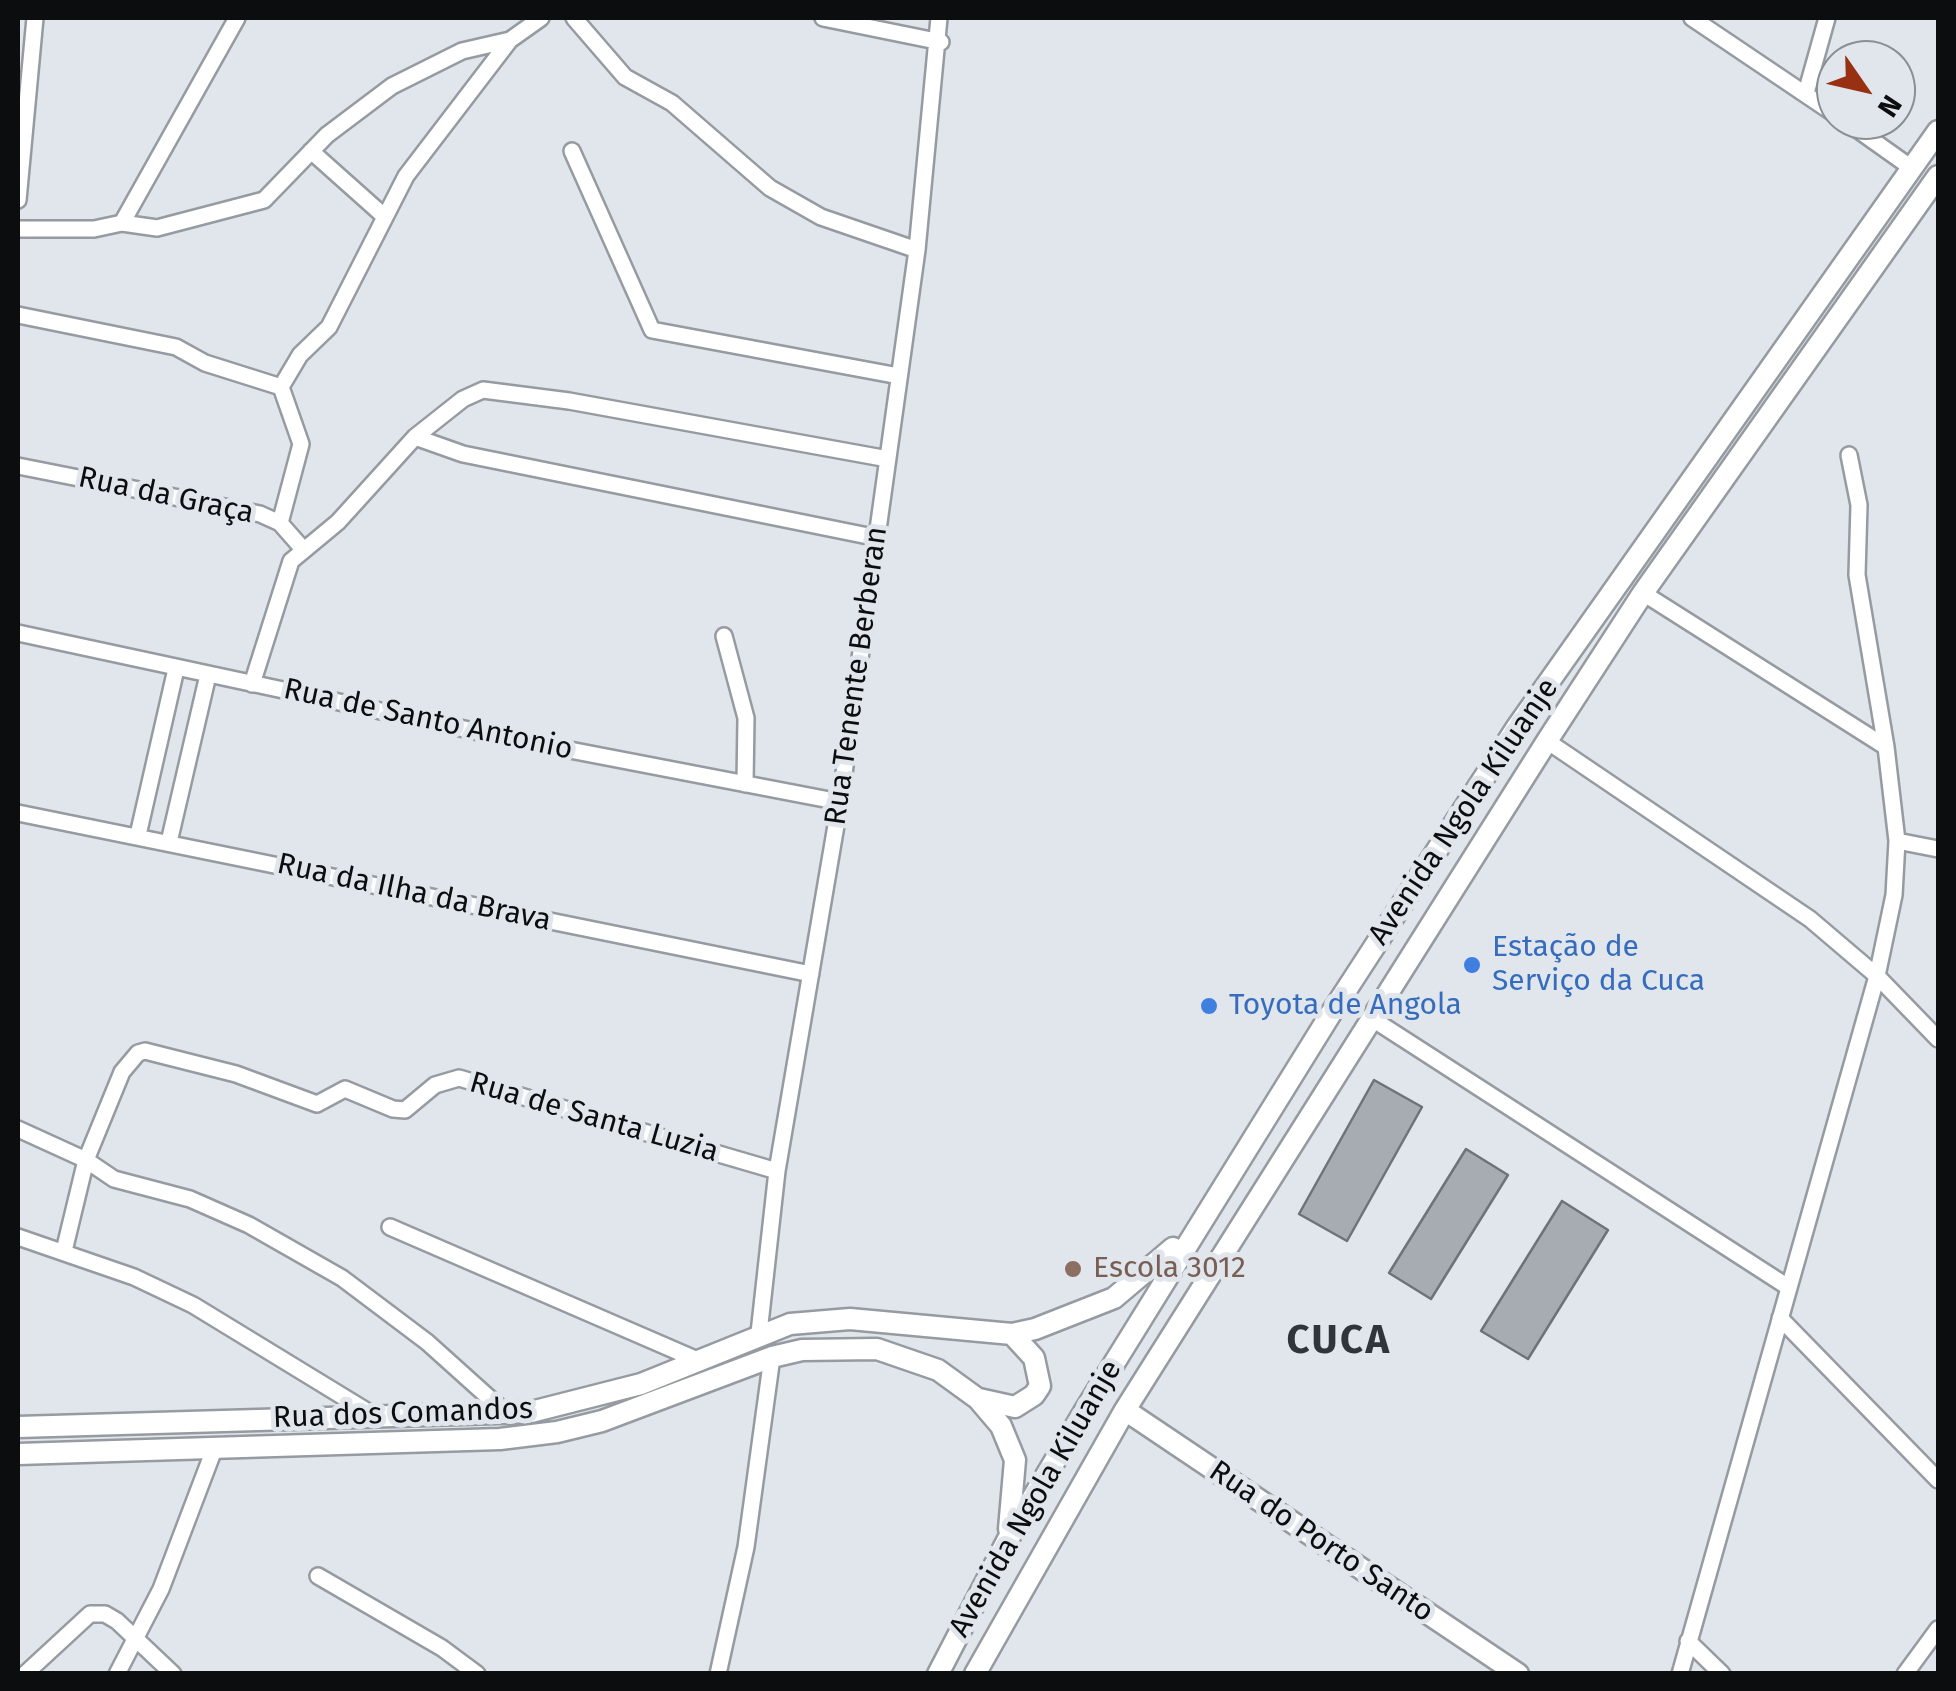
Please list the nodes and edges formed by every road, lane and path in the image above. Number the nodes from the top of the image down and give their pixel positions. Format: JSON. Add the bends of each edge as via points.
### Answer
{"nodes":[{"id":1,"x":36,"y":18,"type":"edge"},
{"id":2,"x":238,"y":18,"type":"edge"},
{"id":3,"x":541,"y":18,"type":"edge"},
{"id":4,"x":574,"y":18,"type":"edge"},
{"id":5,"x":823,"y":18,"type":"edge"},
{"id":6,"x":940,"y":18,"type":"edge"},
{"id":7,"x":1692,"y":18,"type":"edge"},
{"id":8,"x":1827,"y":18,"type":"edge"},
{"id":9,"x":510,"y":40,"type":"junction"},
{"id":10,"x":940,"y":42,"type":"junction"},
{"id":11,"x":1806,"y":93,"type":"junction"},
{"id":12,"x":1816,"y":100,"type":"edge"},
{"id":13,"x":1938,"y":132,"type":"edge"},
{"id":14,"x":1872,"y":140,"type":"edge"},
{"id":15,"x":311,"y":151,"type":"junction"},
{"id":16,"x":572,"y":151,"type":"dead end"},
{"id":17,"x":1913,"y":169,"type":"junction"},
{"id":18,"x":1938,"y":176,"type":"edge"},
{"id":19,"x":18,"y":200,"type":"edge"},
{"id":20,"x":385,"y":217,"type":"junction"},
{"id":21,"x":122,"y":223,"type":"junction"},
{"id":22,"x":18,"y":228,"type":"edge"},
{"id":23,"x":917,"y":250,"type":"junction"},
{"id":24,"x":18,"y":315,"type":"edge"},
{"id":25,"x":899,"y":376,"type":"junction"},
{"id":26,"x":281,"y":387,"type":"junction"},
{"id":27,"x":415,"y":437,"type":"junction"},
{"id":28,"x":1849,"y":456,"type":"dead end"},
{"id":29,"x":888,"y":458,"type":"junction"},
{"id":30,"x":18,"y":466,"type":"edge"},
{"id":31,"x":280,"y":523,"type":"junction"},
{"id":32,"x":878,"y":538,"type":"junction"},
{"id":33,"x":302,"y":548,"type":"junction"},
{"id":34,"x":1642,"y":594,"type":"junction"},
{"id":35,"x":18,"y":633,"type":"edge"},
{"id":36,"x":724,"y":636,"type":"dead end"},
{"id":37,"x":176,"y":668,"type":"junction"},
{"id":38,"x":208,"y":675,"type":"junction"},
{"id":39,"x":252,"y":684,"type":"junction"},
{"id":40,"x":1547,"y":741,"type":"junction"},
{"id":41,"x":1886,"y":747,"type":"junction"},
{"id":42,"x":745,"y":784,"type":"junction"},
{"id":43,"x":840,"y":802,"type":"junction"},
{"id":44,"x":18,"y":812,"type":"edge"},
{"id":45,"x":138,"y":836,"type":"junction"},
{"id":46,"x":1897,"y":841,"type":"junction"},
{"id":47,"x":169,"y":842,"type":"junction"},
{"id":48,"x":1938,"y":849,"type":"edge"},
{"id":49,"x":811,"y":974,"type":"junction"},
{"id":50,"x":1877,"y":976,"type":"junction"},
{"id":51,"x":1370,"y":1018,"type":"junction"},
{"id":52,"x":1938,"y":1038,"type":"edge"},
{"id":53,"x":18,"y":1129,"type":"edge"},
{"id":54,"x":86,"y":1160,"type":"junction"},
{"id":55,"x":778,"y":1171,"type":"junction"},
{"id":56,"x":1202,"y":1217,"type":"junction"},
{"id":57,"x":390,"y":1226,"type":"dead end"},
{"id":58,"x":18,"y":1236,"type":"edge"},
{"id":59,"x":64,"y":1251,"type":"junction"},
{"id":60,"x":1788,"y":1286,"type":"junction"},
{"id":61,"x":1780,"y":1318,"type":"junction"},
{"id":62,"x":759,"y":1333,"type":"junction"},
{"id":63,"x":1012,"y":1334,"type":"junction"},
{"id":64,"x":772,"y":1358,"type":"junction"},
{"id":65,"x":696,"y":1359,"type":"junction"},
{"id":66,"x":978,"y":1399,"type":"junction"},
{"id":67,"x":1125,"y":1410,"type":"junction"},
{"id":68,"x":506,"y":1413,"type":"junction"},
{"id":69,"x":378,"y":1418,"type":"junction"},
{"id":70,"x":18,"y":1427,"type":"edge"},
{"id":71,"x":215,"y":1447,"type":"junction"},
{"id":72,"x":18,"y":1454,"type":"edge"},
{"id":73,"x":1938,"y":1480,"type":"edge"},
{"id":74,"x":1007,"y":1541,"type":"junction"},
{"id":75,"x":318,"y":1576,"type":"dead end"},
{"id":76,"x":1938,"y":1629,"type":"edge"},
{"id":77,"x":138,"y":1638,"type":"junction"},
{"id":78,"x":1688,"y":1642,"type":"junction"},
{"id":79,"x":25,"y":1674,"type":"edge"},
{"id":80,"x":117,"y":1674,"type":"edge"},
{"id":81,"x":172,"y":1674,"type":"edge"},
{"id":82,"x":477,"y":1674,"type":"edge"},
{"id":83,"x":718,"y":1674,"type":"edge"},
{"id":84,"x":938,"y":1674,"type":"edge"},
{"id":85,"x":975,"y":1674,"type":"edge"},
{"id":86,"x":1518,"y":1674,"type":"edge"},
{"id":87,"x":1680,"y":1674,"type":"edge"},
{"id":88,"x":1722,"y":1674,"type":"edge"},
{"id":89,"x":1905,"y":1674,"type":"edge"}],
"edges":[{"from":1,"to":19,"type":"street"},
{"from":2,"to":21,"type":"street"},
{"from":3,"to":9,"type":"street"},
{"from":4,"to":23,"type":"street","via":[[625,77],[672,102],[770,188],[821,217]]},
{"from":5,"to":10,"type":"street"},
{"from":6,"to":10,"type":"street","name":"Rua Tenente Berberan"},
{"from":7,"to":11,"type":"street"},
{"from":8,"to":11,"type":"street"},
{"from":9,"to":15,"type":"street","via":[[462,51],[392,86]]},
{"from":9,"to":20,"type":"street","via":[[418,159]]},
{"from":10,"to":23,"type":"street","name":"Rua Tenente Berberan"},
{"from":11,"to":12,"type":"street"},
{"from":13,"to":17,"type":"main road","name":"Avenida Ngola Kiluanje"},
{"from":14,"to":17,"type":"street"},
{"from":15,"to":20,"type":"street"},
{"from":15,"to":21,"type":"street","via":[[264,200],[157,228]]},
{"from":16,"to":25,"type":"street","via":[[652,330]]},
{"from":17,"to":56,"type":"main road","name":"Avenida Ngola Kiluanje","via":[[1517,727]]},
{"from":18,"to":34,"type":"main road","name":"Avenida Ngola Kiluanje"},
{"from":20,"to":26,"type":"street","via":[[329,327],[300,355]]},
{"from":21,"to":22,"type":"street"},
{"from":23,"to":25,"type":"street","name":"Rua Tenente Berberan"},
{"from":24,"to":26,"type":"street","via":[[176,347]]},
{"from":25,"to":29,"type":"street","name":"Rua Tenente Berberan"},
{"from":26,"to":31,"type":"street","via":[[301,444]]},
{"from":27,"to":29,"type":"street","via":[[463,399],[503,390]]},
{"from":27,"to":32,"type":"street","via":[[462,454]]},
{"from":27,"to":33,"type":"street","via":[[338,522]]},
{"from":28,"to":41,"type":"street","via":[[1860,505],[1857,575]]},
{"from":29,"to":32,"type":"street","name":"Rua Tenente Berberan"},
{"from":30,"to":31,"type":"street","name":"Rua da Graça"},
{"from":31,"to":33,"type":"street","name":"Rua da Graça"},
{"from":32,"to":43,"type":"street","name":"Rua Tenente Berberan"},
{"from":33,"to":39,"type":"street","via":[[285,575]]},
{"from":34,"to":40,"type":"main road","name":"Avenida Ngola Kiluanje"},
{"from":34,"to":41,"type":"street"},
{"from":35,"to":37,"type":"street","name":"Rua de Santo Antonio"},
{"from":36,"to":42,"type":"street","via":[[746,718]]},
{"from":37,"to":38,"type":"street","name":"Rua de Santo Antonio"},
{"from":37,"to":45,"type":"street"},
{"from":38,"to":39,"type":"street","name":"Rua de Santo Antonio"},
{"from":38,"to":47,"type":"street"},
{"from":39,"to":42,"type":"street","name":"Rua de Santo Antonio"},
{"from":40,"to":50,"type":"street","via":[[1785,900]]},
{"from":40,"to":51,"type":"main road","name":"Avenida Ngola Kiluanje"},
{"from":41,"to":46,"type":"street"},
{"from":42,"to":43,"type":"street","name":"Rua de Santo Antonio"},
{"from":43,"to":49,"type":"street","name":"Rua Tenente Berberan"},
{"from":44,"to":45,"type":"street","name":"Rua da Ilha da Brava"},
{"from":45,"to":47,"type":"street","name":"Rua da Ilha da Brava"},
{"from":46,"to":48,"type":"street"},
{"from":46,"to":50,"type":"street","via":[[1894,896]]},
{"from":47,"to":49,"type":"street","name":"Rua da Ilha da Brava"},
{"from":49,"to":55,"type":"street","name":"Rua Tenente Berberan"},
{"from":50,"to":52,"type":"street"},
{"from":50,"to":60,"type":"street"},
{"from":51,"to":60,"type":"street"},
{"from":51,"to":67,"type":"main road","name":"Avenida Ngola Kiluanje"},
{"from":53,"to":54,"type":"street"},
{"from":54,"to":55,"type":"street","name":"Rua de Santa Luzia","via":[[122,1072],[138,1053],[152,1051],[318,1104],[346,1089],[406,1110],[435,1085],[459,1078]]},
{"from":54,"to":59,"type":"street"},
{"from":54,"to":68,"type":"street","via":[[114,1179],[190,1199],[249,1224],[342,1278],[428,1342]]},
{"from":55,"to":62,"type":"street","name":"Rua Tenente Berberan"},
{"from":56,"to":63,"type":"main road","name":"Rua dos Comandos","via":[[1114,1298],[1064,1321]]},
{"from":56,"to":74,"type":"main road","name":"Avenida Ngola Kiluanje"},
{"from":57,"to":65,"type":"street"},
{"from":58,"to":59,"type":"street"},
{"from":59,"to":69,"type":"street","via":[[192,1306]]},
{"from":60,"to":61,"type":"street"},
{"from":61,"to":73,"type":"street"},
{"from":61,"to":78,"type":"street"},
{"from":62,"to":63,"type":"main road","name":"Rua dos Comandos","via":[[850,1320]]},
{"from":62,"to":65,"type":"main road","name":"Rua dos Comandos"},
{"from":63,"to":66,"type":"main road","via":[[1034,1358],[1040,1386],[1015,1407]]},
{"from":64,"to":66,"type":"main road","name":"Rua dos Comandos","via":[[876,1348],[938,1370]]},
{"from":64,"to":71,"type":"main road","name":"Rua dos Comandos","via":[[557,1432]]},
{"from":64,"to":83,"type":"street","via":[[746,1547]]},
{"from":65,"to":68,"type":"main road","name":"Rua dos Comandos","via":[[596,1398]]},
{"from":66,"to":74,"type":"main road","name":"Rua dos Comandos","via":[[1001,1426],[1016,1460]]},
{"from":67,"to":85,"type":"main road","name":"Avenida Ngola Kiluanje"},
{"from":67,"to":86,"type":"main road","name":"Rua do Porto Santo"},
{"from":68,"to":69,"type":"main road","name":"Rua dos Comandos"},
{"from":69,"to":70,"type":"main road","name":"Rua dos Comandos"},
{"from":71,"to":72,"type":"main road","name":"Rua dos Comandos"},
{"from":71,"to":77,"type":"street"},
{"from":74,"to":84,"type":"main road","name":"Avenida Ngola Kiluanje"},
{"from":75,"to":82,"type":"street"},
{"from":76,"to":89,"type":"street"},
{"from":77,"to":79,"type":"street","via":[[105,1614],[90,1614]]},
{"from":77,"to":80,"type":"street"},
{"from":77,"to":81,"type":"street"},
{"from":78,"to":87,"type":"street"},
{"from":78,"to":88,"type":"street"}]}
